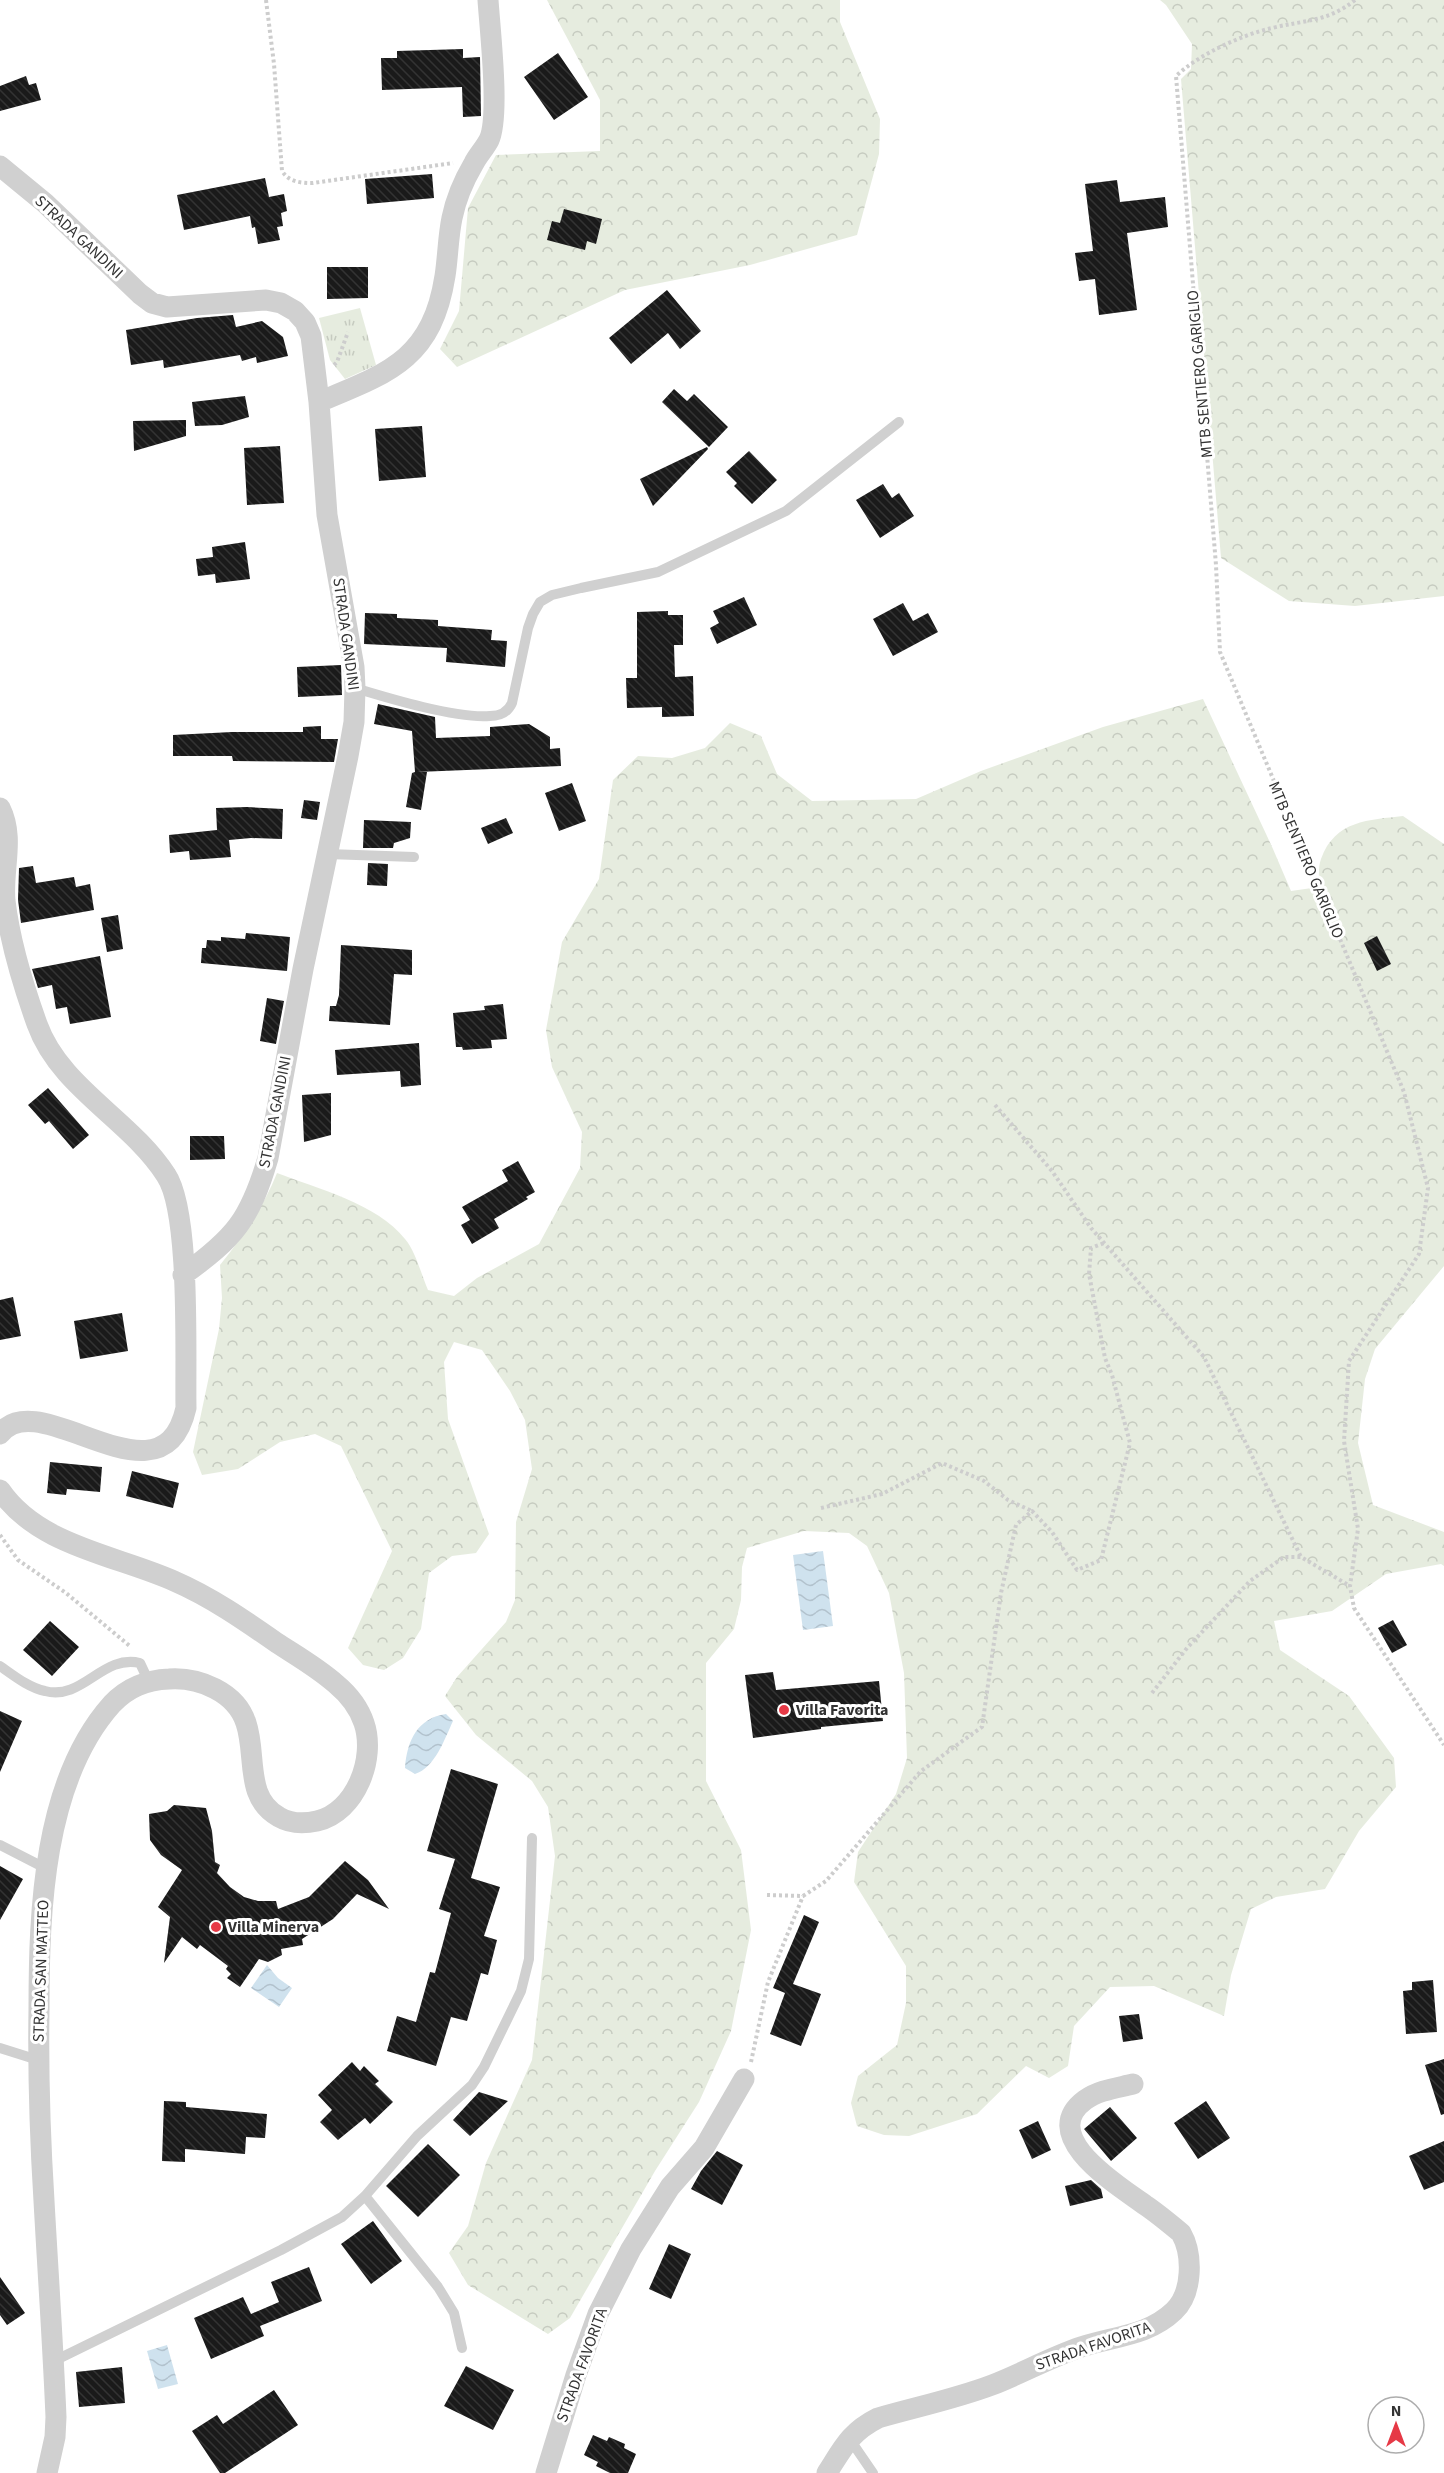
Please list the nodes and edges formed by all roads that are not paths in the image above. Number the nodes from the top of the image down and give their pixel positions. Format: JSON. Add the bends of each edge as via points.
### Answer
{"nodes":[{"id":1,"x":488,"y":0,"type":"edge"},
{"id":2,"x":0,"y":166,"type":"edge"},
{"id":3,"x":319,"y":402,"type":"junction"},
{"id":4,"x":899,"y":422,"type":"dead end"},
{"id":5,"x":356,"y":688,"type":"junction"},
{"id":6,"x":0,"y":808,"type":"edge"},
{"id":7,"x":328,"y":854,"type":"junction"},
{"id":8,"x":414,"y":857,"type":"dead end"},
{"id":9,"x":183,"y":1275,"type":"junction"},
{"id":10,"x":0,"y":1434,"type":"edge"},
{"id":11,"x":0,"y":1490,"type":"edge"},
{"id":12,"x":0,"y":1666,"type":"edge"},
{"id":13,"x":144,"y":1672,"type":"junction"},
{"id":14,"x":532,"y":1838,"type":"dead end"},
{"id":15,"x":0,"y":1845,"type":"edge"},
{"id":16,"x":47,"y":1869,"type":"junction"},
{"id":17,"x":0,"y":2048,"type":"edge"},
{"id":18,"x":38,"y":2060,"type":"junction"},
{"id":19,"x":744,"y":2079,"type":"road end"},
{"id":20,"x":1133,"y":2084,"type":"dead end"},
{"id":21,"x":364,"y":2196,"type":"junction"},
{"id":22,"x":462,"y":2348,"type":"dead end"},
{"id":23,"x":54,"y":2361,"type":"junction"},
{"id":24,"x":849,"y":2438,"type":"junction"},
{"id":25,"x":47,"y":2473,"type":"edge"},
{"id":26,"x":546,"y":2473,"type":"edge"},
{"id":27,"x":827,"y":2473,"type":"edge"},
{"id":28,"x":873,"y":2473,"type":"edge"}],
"edges":[{"from":1,"to":3,"type":"street","via":[[494,110],[489,140],[462,186],[452,218],[439,306],[409,356],[379,378]]},
{"from":2,"to":3,"type":"street","name":"STRADA GANDINI","via":[[152,303],[167,307],[266,300],[295,311],[312,336]]},
{"from":3,"to":5,"type":"street","name":"STRADA GANDINI","via":[[327,515]]},
{"from":4,"to":5,"type":"lane","via":[[786,511],[658,572],[552,595],[540,602],[528,628],[512,703],[501,714],[491,717],[451,712]]},
{"from":5,"to":7,"type":"street","name":"STRADA GANDINI","via":[[352,733]]},
{"from":6,"to":9,"type":"street","via":[[9,845],[5,900],[14,950],[38,1026],[66,1073],[124,1125],[168,1176],[179,1209]]},
{"from":7,"to":8,"type":"lane"},
{"from":7,"to":9,"type":"street","name":"STRADA GANDINI","via":[[259,1187],[249,1211],[230,1238]]},
{"from":9,"to":10,"type":"street","via":[[186,1408],[183,1424],[174,1436],[148,1450],[133,1450],[35,1421],[20,1422]]},
{"from":11,"to":13,"type":"street","name":"STRADA SAN MATTEO","via":[[18,1511],[57,1537],[174,1581],[224,1607],[340,1688],[355,1705],[367,1739],[367,1759],[354,1793],[322,1821],[298,1824],[281,1819],[266,1808],[258,1795],[247,1724],[238,1707],[225,1694],[201,1682]]},
{"from":12,"to":13,"type":"lane","via":[[44,1691],[59,1693],[79,1686],[115,1663],[128,1660]]},
{"from":13,"to":16,"type":"street","name":"STRADA SAN MATTEO","via":[[87,1738],[70,1773]]},
{"from":14,"to":21,"type":"lane","via":[[529,1959],[521,1991],[472,2085],[417,2136]]},
{"from":15,"to":16,"type":"lane"},
{"from":16,"to":18,"type":"street","name":"STRADA SAN MATTEO","via":[[39,1936]]},
{"from":17,"to":18,"type":"lane"},
{"from":18,"to":23,"type":"street","name":"STRADA SAN MATTEO"},
{"from":19,"to":26,"type":"street","name":"STRADA FAVORITA","via":[[704,2148],[670,2187],[598,2314]]},
{"from":20,"to":24,"type":"street","name":"STRADA FAVORITA","via":[[1086,2099],[1071,2118],[1070,2130],[1086,2159],[1181,2233],[1189,2265],[1186,2289],[1176,2309],[1137,2333],[1084,2346],[992,2385],[878,2418]]},
{"from":21,"to":22,"type":"lane","via":[[438,2287],[454,2313]]},
{"from":21,"to":23,"type":"lane","via":[[342,2217],[291,2245]]},
{"from":23,"to":25,"type":"street","name":"STRADA SAN MATTEO","via":[[55,2437]]},
{"from":24,"to":27,"type":"street","name":"STRADA FAVORITA"},
{"from":24,"to":28,"type":"lane"}]}
